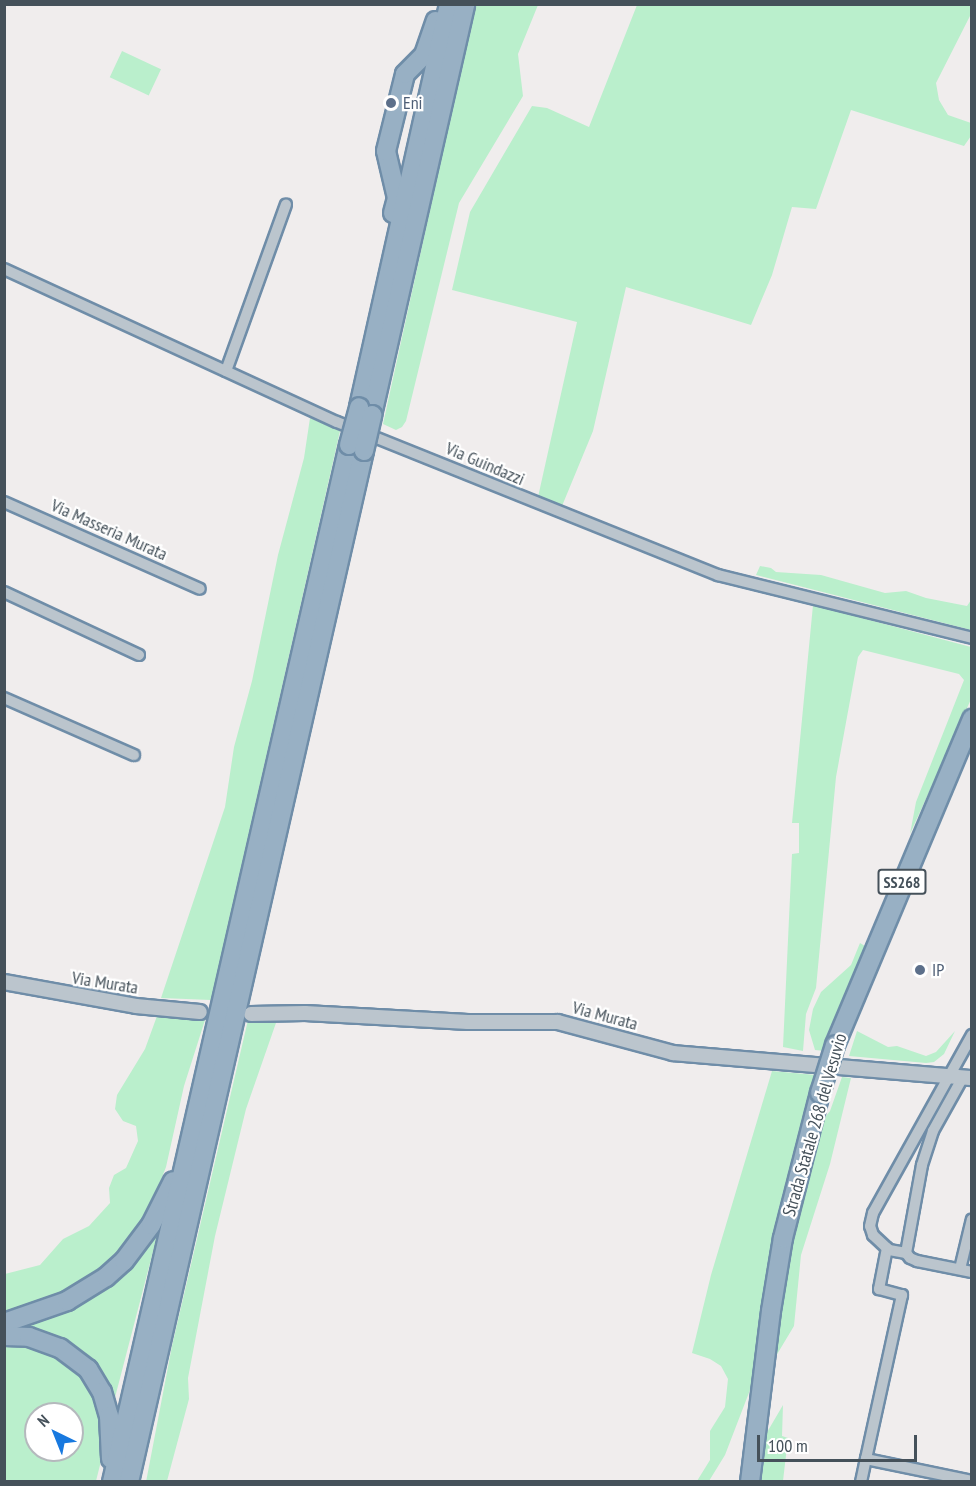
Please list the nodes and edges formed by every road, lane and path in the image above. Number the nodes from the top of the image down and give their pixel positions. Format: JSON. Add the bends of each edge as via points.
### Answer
{"nodes":[{"id":1,"x":439,"y":4,"type":"edge"},
{"id":2,"x":449,"y":4,"type":"edge"},
{"id":3,"x":465,"y":4,"type":"edge"},
{"id":4,"x":286,"y":204,"type":"dead end"},
{"id":5,"x":4,"y":269,"type":"edge"},
{"id":6,"x":383,"y":303,"type":"junction"},
{"id":7,"x":226,"y":371,"type":"junction"},
{"id":8,"x":366,"y":411,"type":"junction"},
{"id":9,"x":357,"y":448,"type":"junction"},
{"id":10,"x":4,"y":502,"type":"edge"},
{"id":11,"x":200,"y":589,"type":"dead end"},
{"id":12,"x":4,"y":592,"type":"edge"},
{"id":13,"x":972,"y":638,"type":"edge"},
{"id":14,"x":139,"y":655,"type":"dead end"},
{"id":15,"x":4,"y":698,"type":"edge"},
{"id":16,"x":972,"y":719,"type":"edge"},
{"id":17,"x":134,"y":755,"type":"dead end"},
{"id":18,"x":4,"y":982,"type":"edge"},
{"id":19,"x":200,"y":1012,"type":"dead end"},
{"id":20,"x":251,"y":1014,"type":"dead end"},
{"id":21,"x":972,"y":1035,"type":"edge"},
{"id":22,"x":948,"y":1076,"type":"junction"},
{"id":23,"x":967,"y":1078,"type":"edge"},
{"id":24,"x":191,"y":1141,"type":"junction"},
{"id":25,"x":972,"y":1218,"type":"edge"},
{"id":26,"x":887,"y":1248,"type":"junction"},
{"id":27,"x":906,"y":1253,"type":"junction"},
{"id":28,"x":966,"y":1270,"type":"edge"},
{"id":29,"x":4,"y":1323,"type":"edge"},
{"id":30,"x":4,"y":1336,"type":"edge"},
{"id":31,"x":152,"y":1385,"type":"junction"},
{"id":32,"x":866,"y":1460,"type":"junction"},
{"id":33,"x":972,"y":1481,"type":"edge"},
{"id":34,"x":111,"y":1482,"type":"edge"},
{"id":35,"x":129,"y":1482,"type":"edge"},
{"id":36,"x":138,"y":1482,"type":"edge"},
{"id":37,"x":750,"y":1482,"type":"edge"},
{"id":38,"x":861,"y":1482,"type":"edge"}],
"edges":[{"from":1,"to":6,"type":"highway","via":[[424,55],[405,74],[386,151],[397,198],[379,280]]},
{"from":2,"to":6,"type":"highway"},
{"from":3,"to":8,"type":"highway"},
{"from":4,"to":7,"type":"street"},
{"from":5,"to":7,"type":"street","name":"Via Guindazzi"},
{"from":6,"to":8,"type":"highway"},
{"from":7,"to":13,"type":"street","name":"Via Guindazzi","via":[[337,422],[718,575]]},
{"from":8,"to":9,"type":"highway","bridge":true},
{"from":9,"to":24,"type":"highway"},
{"from":9,"to":31,"type":"highway"},
{"from":10,"to":11,"type":"street","name":"Via Masseria Murata"},
{"from":12,"to":14,"type":"street"},
{"from":15,"to":17,"type":"street"},
{"from":16,"to":37,"type":"highway","name":"Strada Statale 268 del Vesuvio","number":"SS268","bridge":true,"via":[[835,1045],[814,1114],[783,1238]]},
{"from":18,"to":19,"type":"street","name":"Via Murata","via":[[136,1006]]},
{"from":20,"to":22,"type":"street","name":"Via Murata","via":[[558,1022],[673,1053]]},
{"from":21,"to":22,"type":"street"},
{"from":22,"to":23,"type":"street","name":"Via Murata"},
{"from":22,"to":26,"type":"street","via":[[873,1213],[873,1235]]},
{"from":23,"to":27,"type":"street","via":[[933,1131],[922,1165]]},
{"from":24,"to":29,"type":"highway","via":[[161,1207],[124,1261],[68,1301]]},
{"from":24,"to":34,"type":"highway"},
{"from":25,"to":28,"type":"street"},
{"from":26,"to":27,"type":"street"},
{"from":26,"to":32,"type":"street","via":[[879,1289],[902,1295]]},
{"from":27,"to":28,"type":"street","via":[[917,1261]]},
{"from":30,"to":34,"type":"highway","via":[[29,1337],[60,1348],[88,1370],[102,1392],[110,1416]]},
{"from":31,"to":35,"type":"highway"},
{"from":31,"to":36,"type":"highway","via":[[153,1412]]},
{"from":32,"to":33,"type":"street"},
{"from":32,"to":38,"type":"street"}]}
